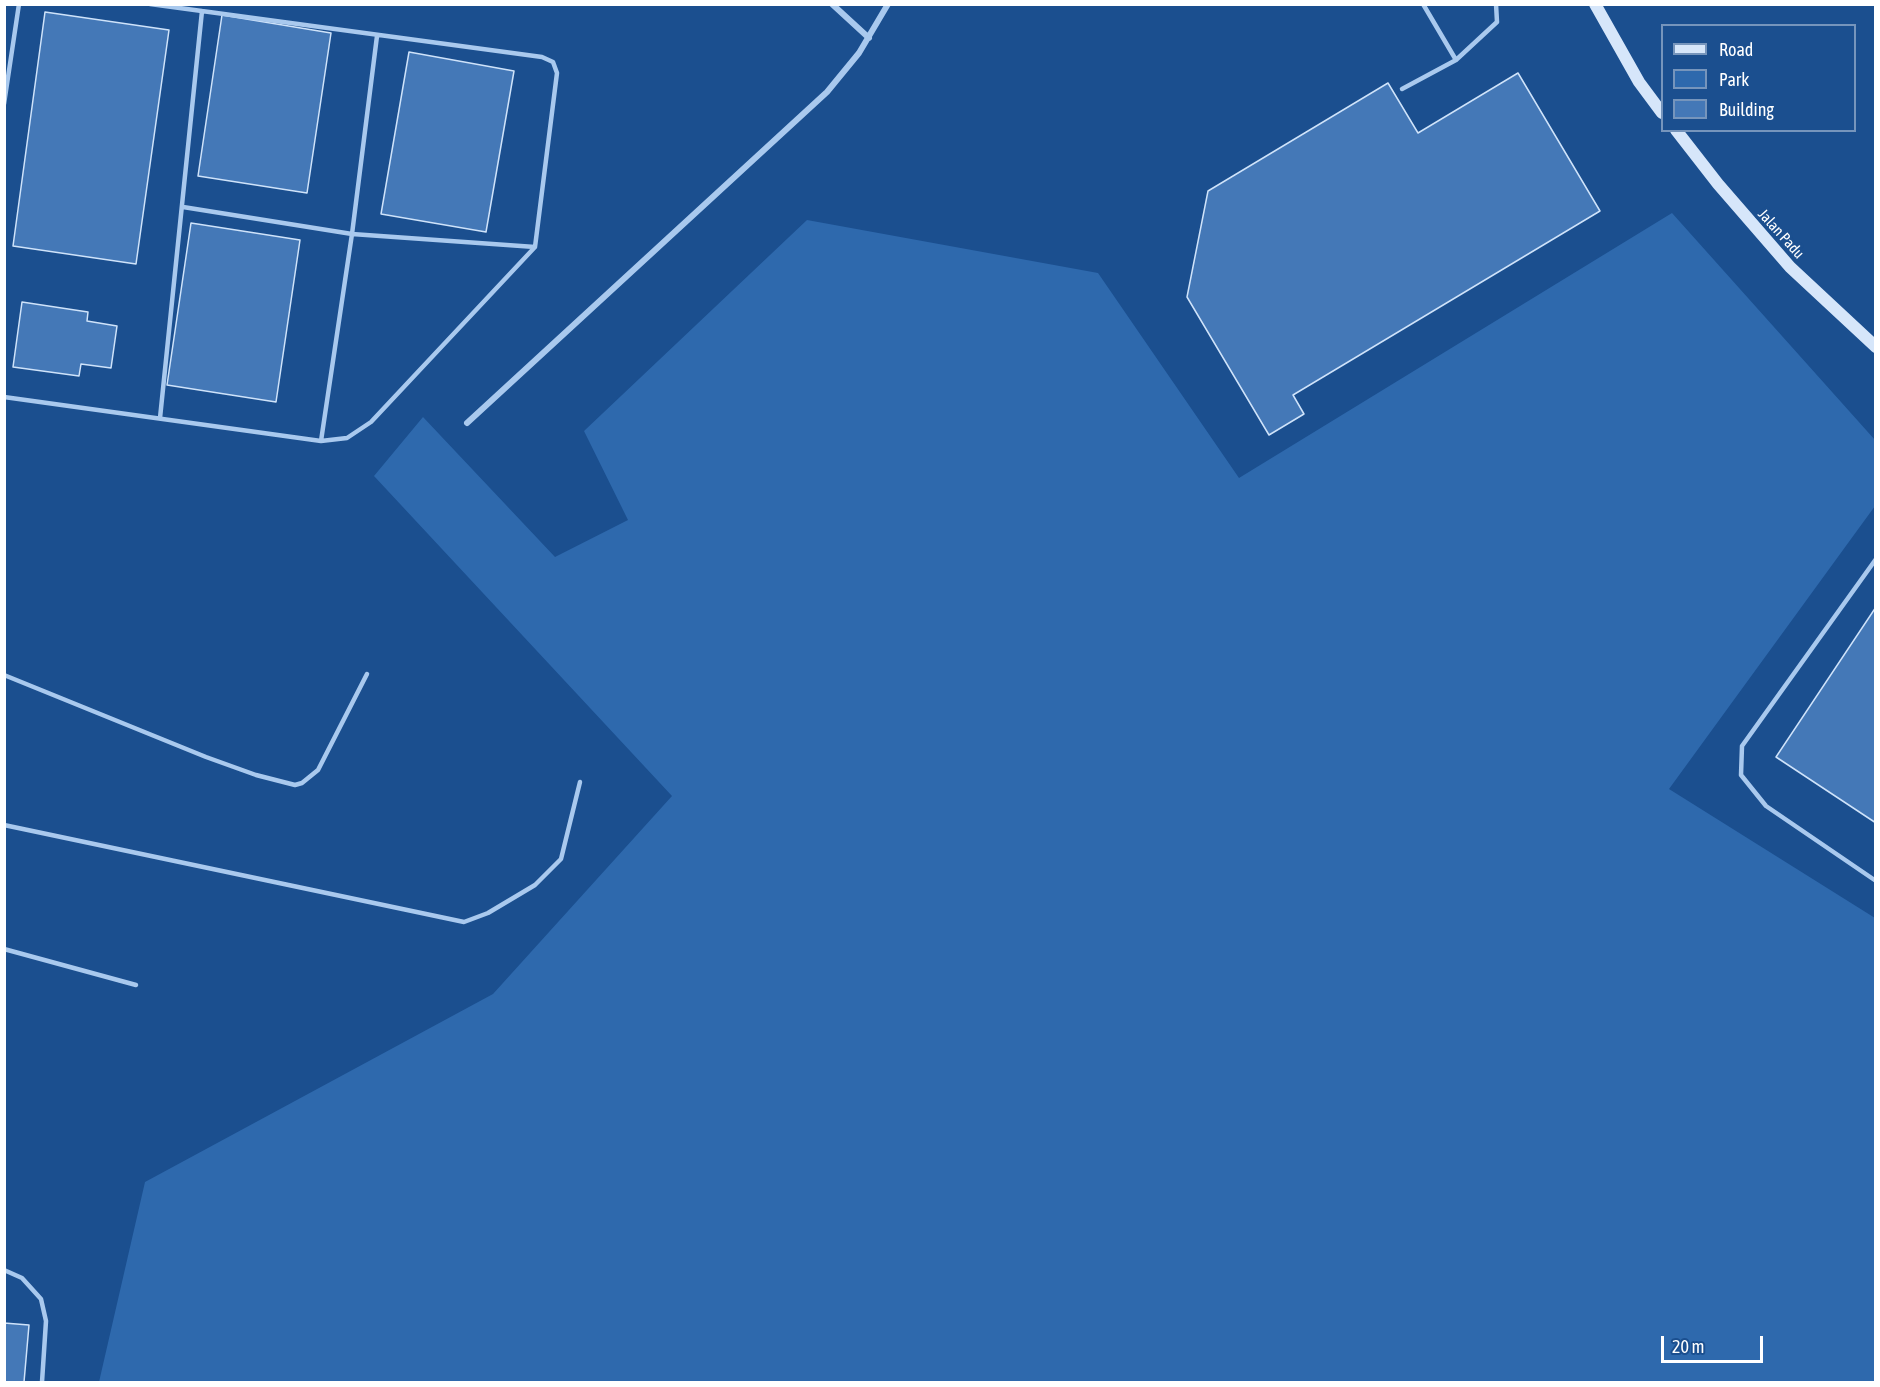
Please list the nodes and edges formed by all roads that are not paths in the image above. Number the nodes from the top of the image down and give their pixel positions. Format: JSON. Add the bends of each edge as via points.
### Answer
{"nodes":[{"id":1,"x":19,"y":4,"type":"edge"},
{"id":2,"x":150,"y":4,"type":"edge"},
{"id":3,"x":832,"y":4,"type":"edge"},
{"id":4,"x":888,"y":4,"type":"edge"},
{"id":5,"x":1423,"y":4,"type":"edge"},
{"id":6,"x":1496,"y":4,"type":"edge"},
{"id":7,"x":1598,"y":6,"type":"edge"},
{"id":8,"x":202,"y":11,"type":"junction"},
{"id":9,"x":377,"y":36,"type":"junction"},
{"id":10,"x":869,"y":38,"type":"junction"},
{"id":11,"x":1456,"y":60,"type":"junction"},
{"id":12,"x":1402,"y":89,"type":"dead end"},
{"id":13,"x":4,"y":104,"type":"edge"},
{"id":14,"x":1661,"y":111,"type":"edge"},
{"id":15,"x":1678,"y":132,"type":"edge"},
{"id":16,"x":183,"y":207,"type":"junction"},
{"id":17,"x":352,"y":234,"type":"junction"},
{"id":18,"x":535,"y":247,"type":"junction"},
{"id":19,"x":1875,"y":347,"type":"edge"},
{"id":20,"x":4,"y":397,"type":"edge"},
{"id":21,"x":160,"y":418,"type":"junction"},
{"id":22,"x":467,"y":423,"type":"dead end"},
{"id":23,"x":321,"y":441,"type":"junction"},
{"id":24,"x":1875,"y":559,"type":"edge"},
{"id":25,"x":367,"y":674,"type":"dead end"},
{"id":26,"x":4,"y":675,"type":"edge"},
{"id":27,"x":580,"y":782,"type":"dead end"},
{"id":28,"x":4,"y":825,"type":"edge"},
{"id":29,"x":1875,"y":881,"type":"edge"},
{"id":30,"x":4,"y":949,"type":"edge"},
{"id":31,"x":136,"y":986,"type":"dead end"},
{"id":32,"x":4,"y":1270,"type":"edge"},
{"id":33,"x":42,"y":1383,"type":"edge"}],
"edges":[{"from":1,"to":13,"type":"lane"},
{"from":2,"to":8,"type":"lane"},
{"from":3,"to":10,"type":"street"},
{"from":4,"to":10,"type":"street"},
{"from":5,"to":11,"type":"lane"},
{"from":6,"to":11,"type":"lane","via":[[1497,22]]},
{"from":7,"to":14,"type":"street","via":[[1639,82]]},
{"from":8,"to":9,"type":"lane"},
{"from":8,"to":16,"type":"lane"},
{"from":9,"to":17,"type":"lane"},
{"from":9,"to":18,"type":"lane","via":[[542,57],[553,62],[557,73]]},
{"from":10,"to":22,"type":"street","via":[[827,92]]},
{"from":11,"to":12,"type":"lane"},
{"from":15,"to":19,"type":"street","name":"Jalan Padu","via":[[1790,267]]},
{"from":16,"to":17,"type":"lane"},
{"from":16,"to":21,"type":"lane"},
{"from":17,"to":18,"type":"lane"},
{"from":17,"to":23,"type":"lane"},
{"from":18,"to":23,"type":"lane","via":[[371,422],[347,438]]},
{"from":20,"to":21,"type":"lane"},
{"from":21,"to":23,"type":"lane"},
{"from":24,"to":29,"type":"lane","via":[[1742,746],[1741,775],[1766,806]]},
{"from":25,"to":26,"type":"lane","via":[[318,770],[295,785],[206,757]]},
{"from":27,"to":28,"type":"lane","via":[[561,859],[535,885],[488,913],[464,922]]},
{"from":30,"to":31,"type":"lane"},
{"from":32,"to":33,"type":"lane","via":[[22,1278],[41,1299],[46,1321]]}]}
